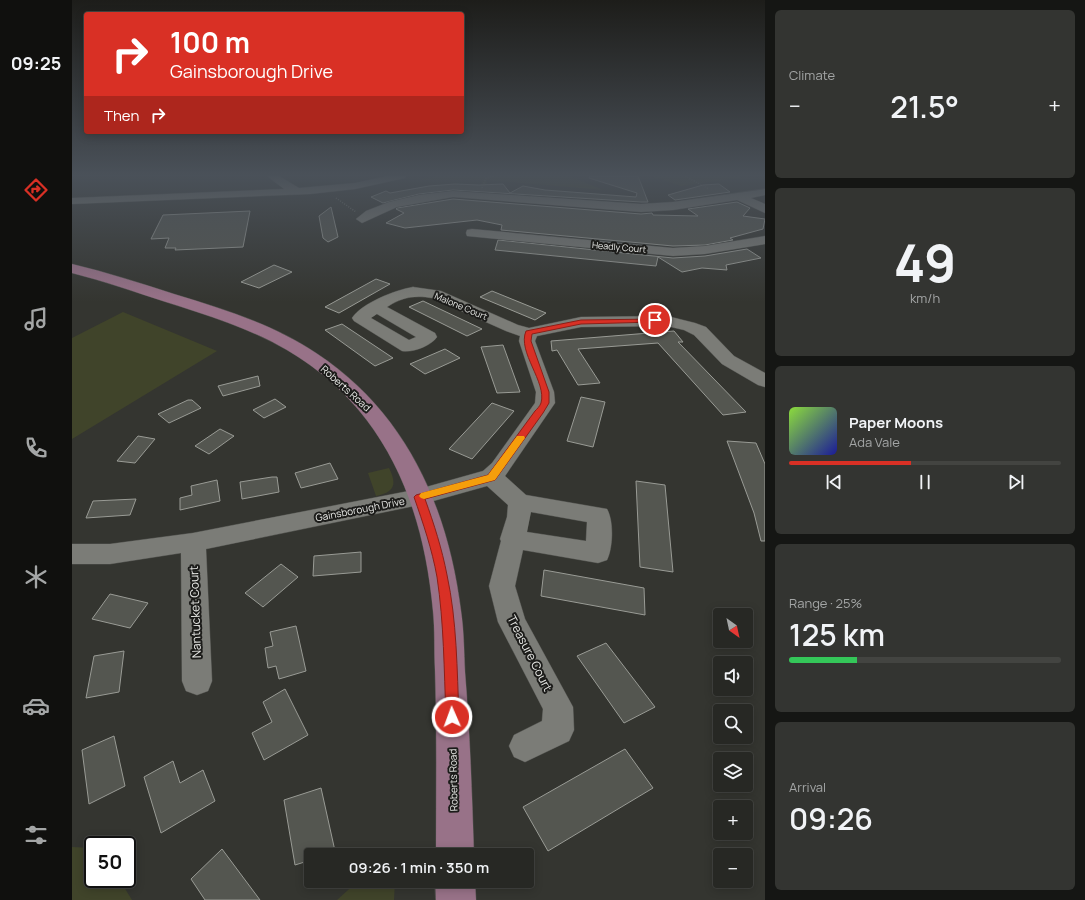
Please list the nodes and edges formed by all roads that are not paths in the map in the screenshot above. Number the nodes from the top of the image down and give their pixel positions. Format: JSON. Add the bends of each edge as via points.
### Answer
{"nodes":[{"id":1,"x":472,"y":233,"type":"dead end"},
{"id":2,"x":765,"y":240,"type":"edge"},
{"id":3,"x":72,"y":268,"type":"edge"},
{"id":4,"x":376,"y":307,"type":"junction"},
{"id":5,"x":529,"y":333,"type":"junction"},
{"id":6,"x":765,"y":381,"type":"edge"},
{"id":7,"x":492,"y":477,"type":"junction"},
{"id":8,"x":419,"y":497,"type":"junction"},
{"id":9,"x":520,"y":502,"type":"junction"},
{"id":10,"x":512,"y":539,"type":"junction"},
{"id":11,"x":193,"y":542,"type":"junction"},
{"id":12,"x":72,"y":554,"type":"edge"},
{"id":13,"x":197,"y":681,"type":"dead end"},
{"id":14,"x":525,"y":746,"type":"dead end"},
{"id":15,"x":455,"y":848,"type":"edge"},
{"id":16,"x":455,"y":888,"type":"edge"},
{"id":17,"x":456,"y":900,"type":"edge"}],
"edges":[{"from":1,"to":2,"type":"street","name":"Headly Court","via":[[673,252],[705,250]]},
{"from":3,"to":8,"type":"main road","name":"Roberts Road","via":[[247,324],[315,360],[359,397],[378,418],[407,467]]},
{"from":4,"to":4,"type":"street","name":"Malone Court","via":[[429,337],[408,347],[360,318]]},
{"from":4,"to":5,"type":"street","name":"Malone Court","via":[[397,294],[427,292]]},
{"from":5,"to":6,"type":"street","via":[[581,322],[667,321],[700,331],[728,360]]},
{"from":5,"to":7,"type":"street","via":[[527,341],[545,392],[545,403]]},
{"from":7,"to":8,"type":"street","name":"Gainsborough Drive"},
{"from":7,"to":9,"type":"street"},
{"from":8,"to":11,"type":"street","name":"Gainsborough Drive"},
{"from":8,"to":15,"type":"main road","name":"Roberts Road","via":[[433,537],[442,576],[449,630]]},
{"from":9,"to":10,"type":"street","name":"Treasure Court","via":[[519,517]]},
{"from":9,"to":10,"type":"street","via":[[599,515],[598,553]]},
{"from":10,"to":14,"type":"street","name":"Treasure Court","via":[[502,586],[512,622],[558,707],[558,730]]},
{"from":11,"to":12,"type":"street","name":"Gainsborough Drive","via":[[110,554]]},
{"from":11,"to":13,"type":"street","name":"Nantucket Court"},
{"from":16,"to":17,"type":"main road"}]}
